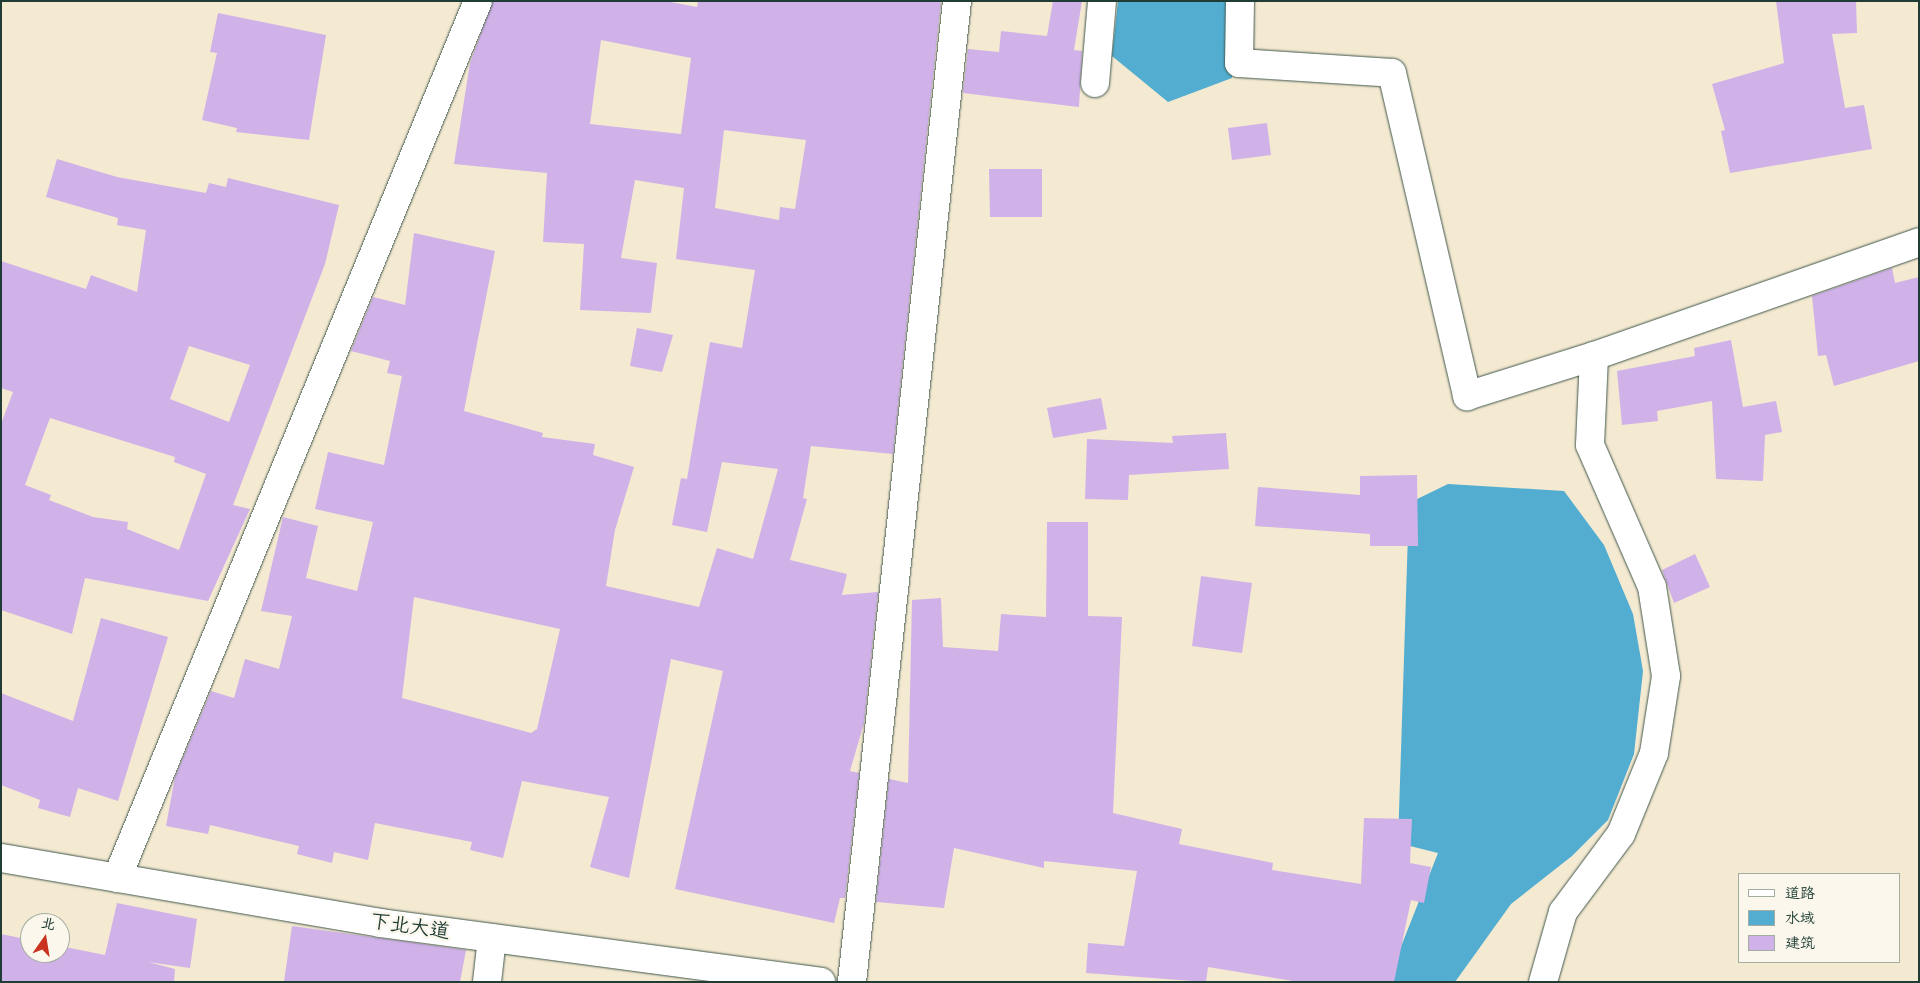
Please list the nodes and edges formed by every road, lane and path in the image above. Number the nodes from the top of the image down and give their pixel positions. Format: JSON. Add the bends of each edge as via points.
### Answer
{"nodes":[{"id":1,"x":478,"y":1,"type":"edge"},
{"id":2,"x":957,"y":1,"type":"edge"},
{"id":3,"x":1102,"y":1,"type":"edge"},
{"id":4,"x":1240,"y":1,"type":"edge"},
{"id":5,"x":1094,"y":82,"type":"dead end"},
{"id":6,"x":1919,"y":242,"type":"edge"},
{"id":7,"x":1594,"y":356,"type":"junction"},
{"id":8,"x":1,"y":858,"type":"edge"},
{"id":9,"x":117,"y":878,"type":"junction"},
{"id":10,"x":492,"y":938,"type":"junction"},
{"id":11,"x":487,"y":982,"type":"edge"},
{"id":12,"x":822,"y":982,"type":"edge"},
{"id":13,"x":852,"y":982,"type":"edge"},
{"id":14,"x":1543,"y":982,"type":"edge"}],
"edges":[{"from":1,"to":9,"type":"street"},
{"from":2,"to":13,"type":"street"},
{"from":3,"to":5,"type":"street"},
{"from":4,"to":7,"type":"street","via":[[1239,63],[1392,73],[1467,396]]},
{"from":6,"to":7,"type":"street"},
{"from":7,"to":14,"type":"street","via":[[1590,444],[1652,587],[1666,676],[1650,762],[1621,834],[1563,912]]},
{"from":8,"to":9,"type":"street","name":"下北大道"},
{"from":9,"to":10,"type":"street","name":"下北大道"},
{"from":10,"to":11,"type":"street"},
{"from":10,"to":12,"type":"street","name":"下北大道"}]}
